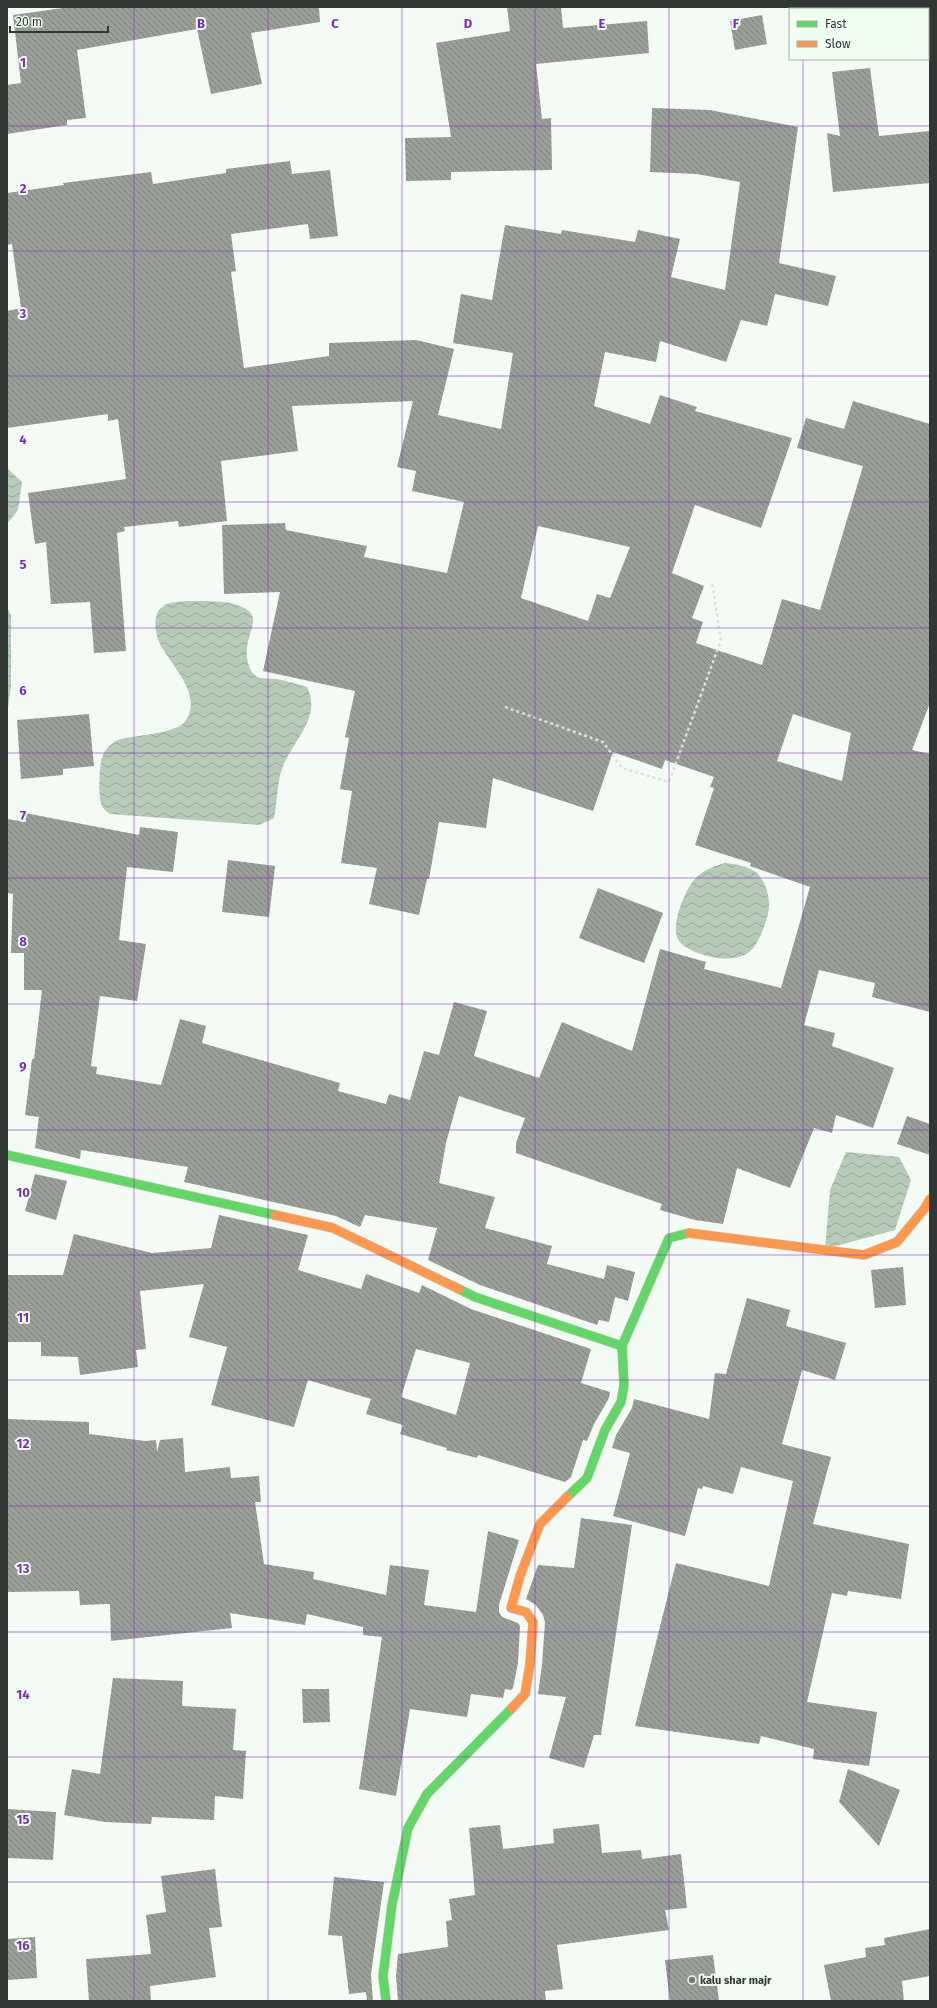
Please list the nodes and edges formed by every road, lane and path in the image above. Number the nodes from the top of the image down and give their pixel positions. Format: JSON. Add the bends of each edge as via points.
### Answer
{"nodes":[{"id":1,"x":712,"y":582,"type":"dead end"},
{"id":2,"x":504,"y":707,"type":"dead end"},
{"id":3,"x":7,"y":1155,"type":"edge"},
{"id":4,"x":930,"y":1199,"type":"edge"},
{"id":5,"x":622,"y":1346,"type":"junction"},
{"id":6,"x":386,"y":2001,"type":"edge"}],
"edges":[{"from":1,"to":2,"type":"path","via":[[721,640],[669,782],[622,768],[603,742]]},
{"from":3,"to":5,"type":"street","via":[[333,1228],[474,1298]]},
{"from":4,"to":5,"type":"street","via":[[897,1242],[864,1255],[691,1232],[669,1238]]},
{"from":5,"to":6,"type":"street","via":[[624,1384],[621,1402],[605,1430],[587,1478],[540,1524],[511,1608],[526,1612],[533,1622],[525,1694],[427,1794],[408,1828],[392,1905],[383,1976]]}]}
